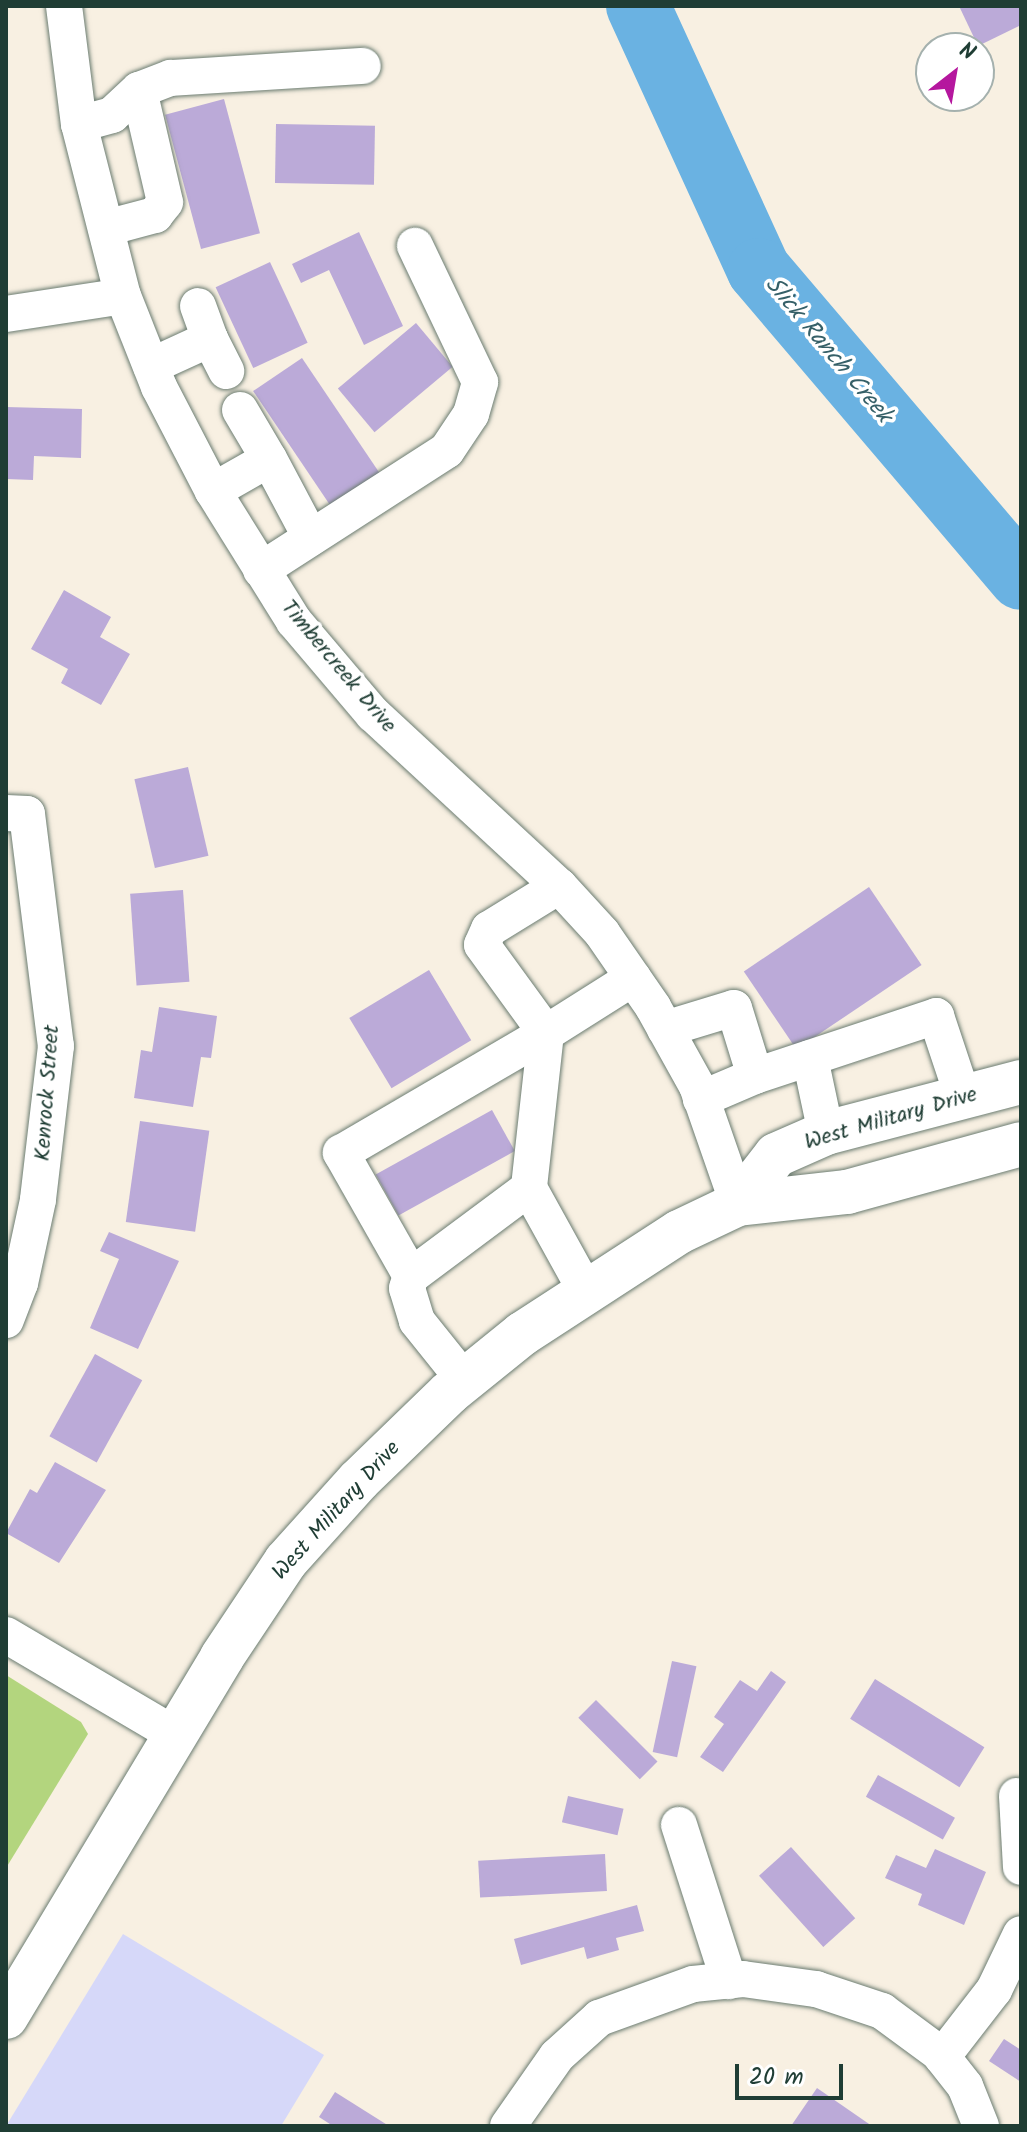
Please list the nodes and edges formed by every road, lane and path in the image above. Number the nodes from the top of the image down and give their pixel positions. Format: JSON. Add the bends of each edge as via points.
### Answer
{"nodes":[{"id":1,"x":64,"y":6,"type":"edge"},
{"id":2,"x":363,"y":66,"type":"dead end"},
{"id":3,"x":139,"y":90,"type":"junction"},
{"id":4,"x":79,"y":124,"type":"junction"},
{"id":5,"x":106,"y":228,"type":"junction"},
{"id":6,"x":415,"y":246,"type":"dead end"},
{"id":7,"x":123,"y":296,"type":"junction"},
{"id":8,"x":6,"y":314,"type":"edge"},
{"id":9,"x":151,"y":366,"type":"junction"},
{"id":10,"x":226,"y":371,"type":"dead end"},
{"id":11,"x":240,"y":410,"type":"dead end"},
{"id":12,"x":269,"y":459,"type":"junction"},
{"id":13,"x":213,"y":491,"type":"junction"},
{"id":14,"x":311,"y":538,"type":"junction"},
{"id":15,"x":261,"y":570,"type":"junction"},
{"id":16,"x":16,"y":813,"type":"edge"},
{"id":17,"x":559,"y":886,"type":"junction"},
{"id":18,"x":633,"y":978,"type":"junction"},
{"id":19,"x":665,"y":1029,"type":"junction"},
{"id":20,"x":546,"y":1033,"type":"junction"},
{"id":21,"x":810,"y":1058,"type":"junction"},
{"id":22,"x":755,"y":1076,"type":"junction"},
{"id":23,"x":1018,"y":1083,"type":"edge"},
{"id":24,"x":963,"y":1097,"type":"junction"},
{"id":25,"x":701,"y":1099,"type":"junction"},
{"id":26,"x":826,"y":1133,"type":"junction"},
{"id":27,"x":1021,"y":1144,"type":"edge"},
{"id":28,"x":529,"y":1188,"type":"junction"},
{"id":29,"x":738,"y":1204,"type":"junction"},
{"id":30,"x":411,"y":1276,"type":"junction"},
{"id":31,"x":587,"y":1293,"type":"junction"},
{"id":32,"x":6,"y":1320,"type":"edge"},
{"id":33,"x":465,"y":1381,"type":"junction"},
{"id":34,"x":6,"y":1635,"type":"edge"},
{"id":35,"x":176,"y":1735,"type":"junction"},
{"id":36,"x":1017,"y":1796,"type":"dead end"},
{"id":37,"x":679,"y":1825,"type":"dead end"},
{"id":38,"x":1021,"y":1867,"type":"edge"},
{"id":39,"x":1021,"y":1934,"type":"edge"},
{"id":40,"x":729,"y":1981,"type":"junction"},
{"id":41,"x":6,"y":2017,"type":"edge"},
{"id":42,"x":942,"y":2057,"type":"junction"},
{"id":43,"x":508,"y":2126,"type":"edge"},
{"id":44,"x":981,"y":2126,"type":"edge"}],
"edges":[{"from":1,"to":4,"type":"street","name":"Timbercreek Drive"},
{"from":2,"to":3,"type":"street","via":[[171,78]]},
{"from":3,"to":4,"type":"street","via":[[112,115]]},
{"from":3,"to":5,"type":"street","via":[[165,202],[155,215]]},
{"from":4,"to":5,"type":"street","name":"Timbercreek Drive"},
{"from":5,"to":7,"type":"street","name":"Timbercreek Drive"},
{"from":6,"to":14,"type":"street","via":[[480,382],[471,414],[447,450]]},
{"from":7,"to":8,"type":"street"},
{"from":7,"to":9,"type":"street","name":"Timbercreek Drive"},
{"from":9,"to":10,"type":"street","via":[[204,322]]},
{"from":9,"to":13,"type":"street","name":"Timbercreek Drive"},
{"from":11,"to":12,"type":"street"},
{"from":12,"to":13,"type":"street"},
{"from":12,"to":14,"type":"street"},
{"from":13,"to":15,"type":"street","name":"Timbercreek Drive"},
{"from":14,"to":15,"type":"street"},
{"from":15,"to":17,"type":"street","name":"Timbercreek Drive","via":[[294,621],[373,714]]},
{"from":16,"to":32,"type":"street","name":"Kenrock Street","via":[[56,1046],[38,1200]]},
{"from":17,"to":18,"type":"street","name":"Timbercreek Drive","via":[[602,933]]},
{"from":17,"to":20,"type":"street","via":[[489,929],[482,945]]},
{"from":18,"to":19,"type":"street","name":"Timbercreek Drive"},
{"from":18,"to":20,"type":"street"},
{"from":19,"to":22,"type":"street","via":[[734,1008]]},
{"from":19,"to":25,"type":"street","name":"Timbercreek Drive"},
{"from":20,"to":28,"type":"street"},
{"from":20,"to":30,"type":"street","via":[[341,1153]]},
{"from":21,"to":22,"type":"street"},
{"from":21,"to":24,"type":"street","via":[[936,1016]]},
{"from":21,"to":26,"type":"street"},
{"from":22,"to":25,"type":"street"},
{"from":23,"to":24,"type":"main road","name":"West Military Drive"},
{"from":24,"to":26,"type":"main road","name":"West Military Drive"},
{"from":25,"to":29,"type":"street","name":"Timbercreek Drive"},
{"from":26,"to":29,"type":"main road","name":"West Military Drive","via":[[776,1155]]},
{"from":27,"to":29,"type":"main road","name":"West Military Drive","via":[[847,1192]]},
{"from":28,"to":30,"type":"street"},
{"from":28,"to":31,"type":"street"},
{"from":29,"to":31,"type":"main road","name":"West Military Drive","via":[[679,1232]]},
{"from":30,"to":33,"type":"street","via":[[407,1288],[417,1321]]},
{"from":31,"to":33,"type":"main road","name":"West Military Drive","via":[[522,1334]]},
{"from":33,"to":35,"type":"main road","name":"West Military Drive","via":[[359,1480],[286,1561]]},
{"from":34,"to":35,"type":"street"},
{"from":35,"to":41,"type":"main road","name":"West Military Drive"},
{"from":36,"to":38,"type":"street"},
{"from":37,"to":40,"type":"street"},
{"from":39,"to":42,"type":"street","via":[[994,1990]]},
{"from":40,"to":42,"type":"street","via":[[851,1998],[882,2011]]},
{"from":40,"to":43,"type":"street","via":[[693,1984],[599,2018],[557,2056]]},
{"from":42,"to":44,"type":"street","via":[[965,2086]]}]}
